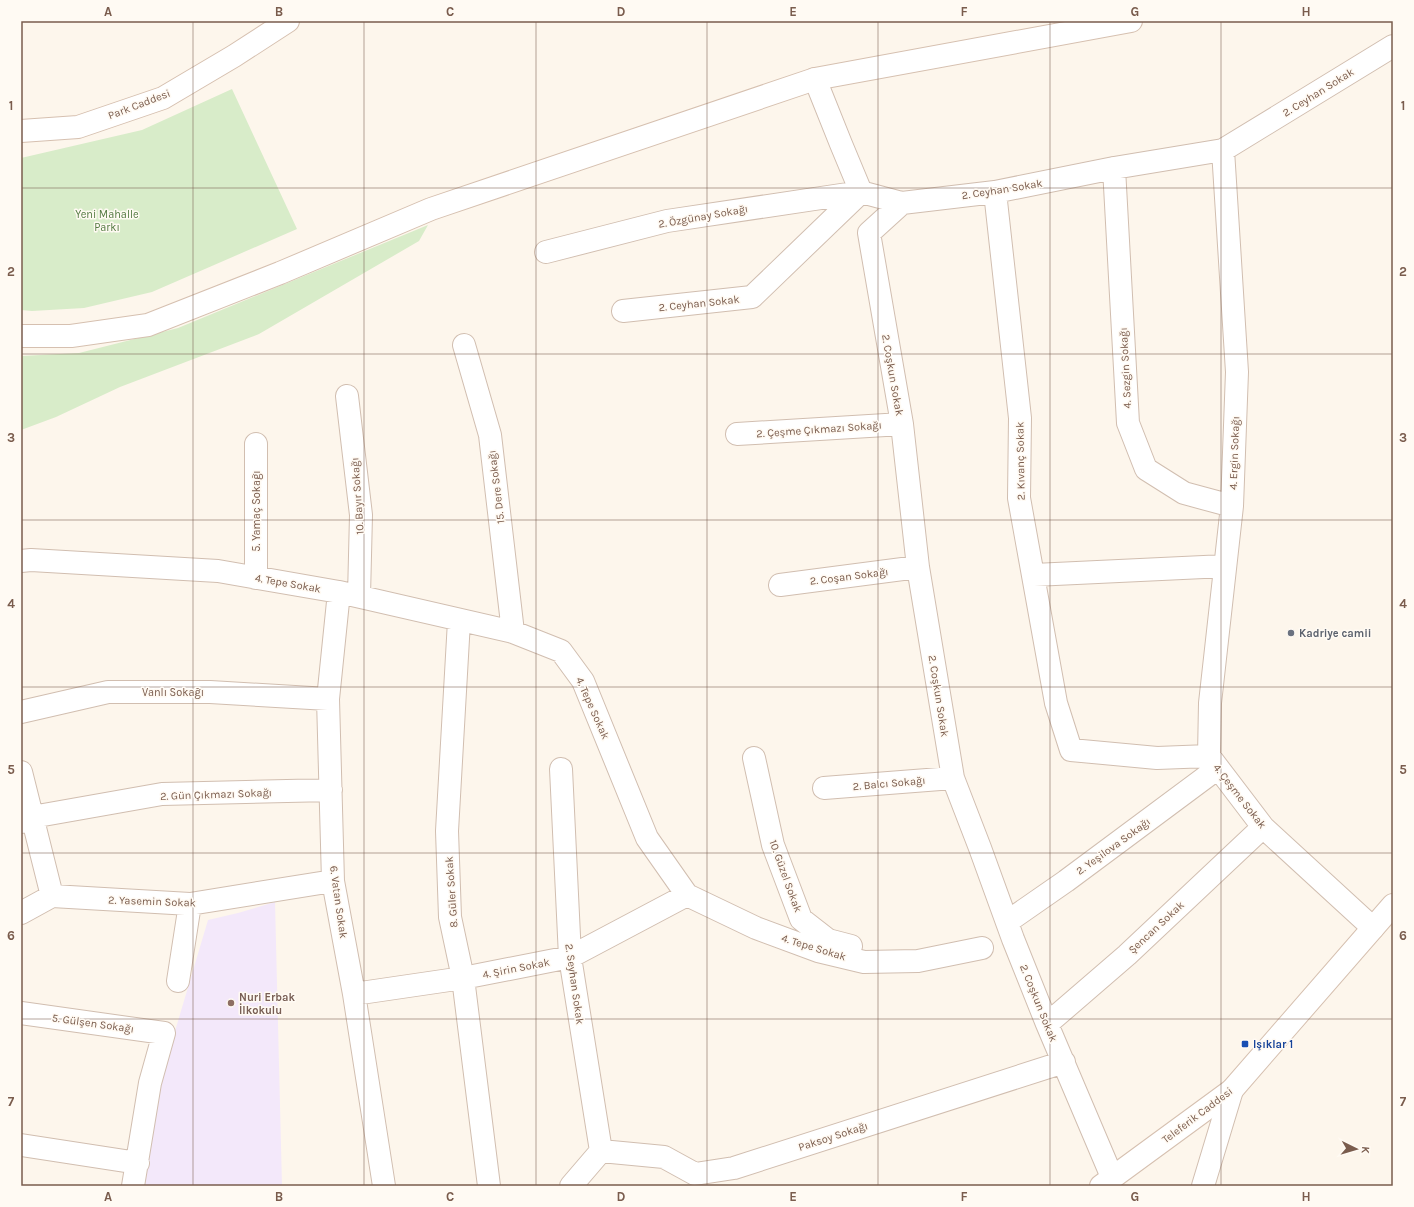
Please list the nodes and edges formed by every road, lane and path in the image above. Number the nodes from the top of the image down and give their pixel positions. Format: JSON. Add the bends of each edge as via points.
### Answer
{"nodes":[{"id":1,"x":288,"y":21,"type":"edge"},
{"id":2,"x":1131,"y":21,"type":"edge"},
{"id":3,"x":1393,"y":46,"type":"edge"},
{"id":4,"x":815,"y":79,"type":"junction"},
{"id":5,"x":21,"y":131,"type":"edge"},
{"id":6,"x":1223,"y":150,"type":"junction"},
{"id":7,"x":1114,"y":168,"type":"junction"},
{"id":8,"x":861,"y":192,"type":"junction"},
{"id":9,"x":995,"y":192,"type":"junction"},
{"id":10,"x":902,"y":203,"type":"junction"},
{"id":11,"x":546,"y":252,"type":"dead end"},
{"id":12,"x":623,"y":311,"type":"dead end"},
{"id":13,"x":21,"y":336,"type":"edge"},
{"id":14,"x":464,"y":345,"type":"dead end"},
{"id":15,"x":347,"y":396,"type":"dead end"},
{"id":16,"x":902,"y":424,"type":"junction"},
{"id":17,"x":737,"y":434,"type":"dead end"},
{"id":18,"x":256,"y":444,"type":"dead end"},
{"id":19,"x":1232,"y":506,"type":"junction"},
{"id":20,"x":21,"y":561,"type":"edge"},
{"id":21,"x":1225,"y":566,"type":"junction"},
{"id":22,"x":918,"y":567,"type":"junction"},
{"id":23,"x":1034,"y":575,"type":"junction"},
{"id":24,"x":256,"y":578,"type":"junction"},
{"id":25,"x":780,"y":585,"type":"dead end"},
{"id":26,"x":349,"y":594,"type":"junction"},
{"id":27,"x":459,"y":620,"type":"junction"},
{"id":28,"x":513,"y":632,"type":"junction"},
{"id":29,"x":328,"y":699,"type":"junction"},
{"id":30,"x":21,"y":712,"type":"edge"},
{"id":31,"x":1071,"y":750,"type":"joint"},
{"id":32,"x":754,"y":758,"type":"dead end"},
{"id":33,"x":1214,"y":762,"type":"junction"},
{"id":34,"x":561,"y":769,"type":"dead end"},
{"id":35,"x":21,"y":772,"type":"edge"},
{"id":36,"x":953,"y":778,"type":"junction"},
{"id":37,"x":824,"y":788,"type":"dead end"},
{"id":38,"x":331,"y":790,"type":"junction"},
{"id":39,"x":27,"y":820,"type":"edge"},
{"id":40,"x":1263,"y":827,"type":"junction"},
{"id":41,"x":333,"y":881,"type":"junction"},
{"id":42,"x":686,"y":895,"type":"junction"},
{"id":43,"x":52,"y":896,"type":"junction"},
{"id":44,"x":190,"y":904,"type":"junction"},
{"id":45,"x":1393,"y":905,"type":"edge"},
{"id":46,"x":21,"y":913,"type":"edge"},
{"id":47,"x":1373,"y":928,"type":"junction"},
{"id":48,"x":1010,"y":930,"type":"junction"},
{"id":49,"x":982,"y":948,"type":"junction"},
{"id":50,"x":570,"y":957,"type":"junction"},
{"id":51,"x":463,"y":978,"type":"junction"},
{"id":52,"x":178,"y":981,"type":"dead end"},
{"id":53,"x":354,"y":994,"type":"junction"},
{"id":54,"x":21,"y":1013,"type":"edge"},
{"id":55,"x":1047,"y":1024,"type":"junction"},
{"id":56,"x":1064,"y":1062,"type":"junction"},
{"id":57,"x":1232,"y":1090,"type":"junction"},
{"id":58,"x":21,"y":1145,"type":"edge"},
{"id":59,"x":601,"y":1151,"type":"junction"},
{"id":60,"x":138,"y":1163,"type":"junction"},
{"id":61,"x":1106,"y":1182,"type":"edge"},
{"id":62,"x":133,"y":1186,"type":"edge"},
{"id":63,"x":384,"y":1186,"type":"edge"},
{"id":64,"x":489,"y":1186,"type":"edge"},
{"id":65,"x":571,"y":1186,"type":"edge"},
{"id":66,"x":1202,"y":1186,"type":"edge"}],
"edges":[{"from":1,"to":5,"type":"street","name":"Park Caddesi","via":[[163,98],[78,127]]},
{"from":2,"to":4,"type":"street"},
{"from":3,"to":6,"type":"street","name":"2. Ceyhan Sokak"},
{"from":4,"to":8,"type":"street"},
{"from":4,"to":13,"type":"street","via":[[430,209],[280,273],[148,325],[71,336]]},
{"from":6,"to":7,"type":"street","name":"2. Ceyhan Sokak"},
{"from":6,"to":19,"type":"street","name":"4. Ergin Sokağı","via":[[1237,372]]},
{"from":7,"to":9,"type":"street","name":"2. Ceyhan Sokak"},
{"from":7,"to":19,"type":"street","name":"4. Sezgin Sokağı","via":[[1128,423],[1146,469],[1184,493]]},
{"from":8,"to":10,"type":"street","name":"2. Ceyhan Sokak"},
{"from":8,"to":11,"type":"street","name":"2. Özgünay Sokağı","via":[[667,221]]},
{"from":8,"to":12,"type":"street","name":"2. Ceyhan Sokak","via":[[752,297]]},
{"from":9,"to":10,"type":"street","name":"2. Ceyhan Sokak"},
{"from":9,"to":23,"type":"street","name":"2. Kıvanç Sokak","via":[[1020,418],[1020,498]]},
{"from":10,"to":16,"type":"street","name":"2. Coşkun Sokak","via":[[869,233]]},
{"from":14,"to":28,"type":"street","name":"15. Dere Sokağı","via":[[490,435]]},
{"from":15,"to":26,"type":"street","name":"10. Bayır Sokağı","via":[[361,516]]},
{"from":16,"to":17,"type":"street","name":"2. Çeşme Çıkmazı Sokağı"},
{"from":16,"to":22,"type":"street","name":"2. Coşkun Sokak"},
{"from":18,"to":24,"type":"street","name":"5. Yamaç Sokağı"},
{"from":19,"to":21,"type":"street","name":"4. Ergin Sokağı"},
{"from":20,"to":24,"type":"street","name":"4. Tepe Sokak","via":[[218,572]]},
{"from":21,"to":23,"type":"street"},
{"from":21,"to":33,"type":"street","name":"4. Ergin Sokağı","via":[[1210,704]]},
{"from":22,"to":25,"type":"street","name":"2. Coşan Sokağı"},
{"from":22,"to":36,"type":"street","name":"2. Coşkun Sokak"},
{"from":23,"to":31,"type":"street","name":"2. Kıvanç Sokak","via":[[1056,703]]},
{"from":24,"to":26,"type":"street","name":"4. Tepe Sokak"},
{"from":26,"to":27,"type":"street","name":"4. Tepe Sokak"},
{"from":26,"to":29,"type":"street","name":"6. Vatan Sokak"},
{"from":27,"to":28,"type":"street","name":"4. Tepe Sokak"},
{"from":27,"to":51,"type":"street","name":"8. Güler Sokak","via":[[447,831],[450,917]]},
{"from":28,"to":42,"type":"street","name":"4. Tepe Sokak","via":[[561,651],[583,681],[647,838]]},
{"from":29,"to":30,"type":"street","name":"Vanlı Sokağı","via":[[210,692],[108,692]]},
{"from":29,"to":38,"type":"street","name":"6. Vatan Sokak"},
{"from":31,"to":33,"type":"street","name":"4. Çeşme Sokak"},
{"from":32,"to":49,"type":"street","name":"10. Güzel Sokak","via":[[773,845],[801,919],[828,940],[861,948]]},
{"from":33,"to":40,"type":"street","name":"4. Çeşme Sokak"},
{"from":33,"to":48,"type":"street","name":"2. Yeşilova Sokağı"},
{"from":34,"to":50,"type":"street","name":"2. Seyhan Sokak"},
{"from":35,"to":39,"type":"street"},
{"from":36,"to":37,"type":"street","name":"2. Balcı Sokağı"},
{"from":36,"to":48,"type":"street","name":"2. Coşkun Sokak"},
{"from":38,"to":39,"type":"street","name":"2. Gün Çıkmazı Sokağı","via":[[162,794]]},
{"from":38,"to":41,"type":"street","name":"6. Vatan Sokak"},
{"from":39,"to":43,"type":"street"},
{"from":40,"to":47,"type":"street","name":"4. Çeşme Sokak"},
{"from":40,"to":55,"type":"street","name":"Şencan Sokak","via":[[1127,955]]},
{"from":41,"to":44,"type":"street","name":"2. Yasemin Sokak"},
{"from":41,"to":53,"type":"street","name":"6. Vatan Sokak"},
{"from":42,"to":49,"type":"street","name":"4. Tepe Sokak","via":[[756,928],[818,951],[864,962],[918,961]]},
{"from":42,"to":50,"type":"street","name":"4. Şirin Sokak"},
{"from":43,"to":44,"type":"street","name":"2. Yasemin Sokak"},
{"from":43,"to":46,"type":"street"},
{"from":44,"to":52,"type":"street"},
{"from":45,"to":47,"type":"street","name":"Teleferik Caddesi"},
{"from":47,"to":57,"type":"street","name":"Teleferik Caddesi"},
{"from":48,"to":49,"type":"street","name":"10. Güzel Sokak"},
{"from":48,"to":55,"type":"street","name":"2. Coşkun Sokak"},
{"from":50,"to":51,"type":"street","name":"4. Şirin Sokak"},
{"from":50,"to":59,"type":"street","name":"2. Seyhan Sokak"},
{"from":51,"to":53,"type":"street","name":"4. Şirin Sokak"},
{"from":51,"to":64,"type":"street","name":"8. Güler Sokak"},
{"from":53,"to":63,"type":"street","name":"6. Vatan Sokak"},
{"from":54,"to":60,"type":"street","name":"5. Gülşen Sokağı","via":[[164,1032],[150,1083]]},
{"from":55,"to":56,"type":"street","name":"2. Coşkun Sokak"},
{"from":56,"to":59,"type":"street","name":"Paksoy Sokağı","via":[[734,1168],[695,1174],[664,1157]]},
{"from":56,"to":61,"type":"street","name":"2. Coşkun Sokak"},
{"from":57,"to":61,"type":"street","name":"Teleferik Caddesi"},
{"from":57,"to":66,"type":"street"},
{"from":58,"to":60,"type":"street"},
{"from":59,"to":65,"type":"street"},
{"from":60,"to":62,"type":"street"}]}
